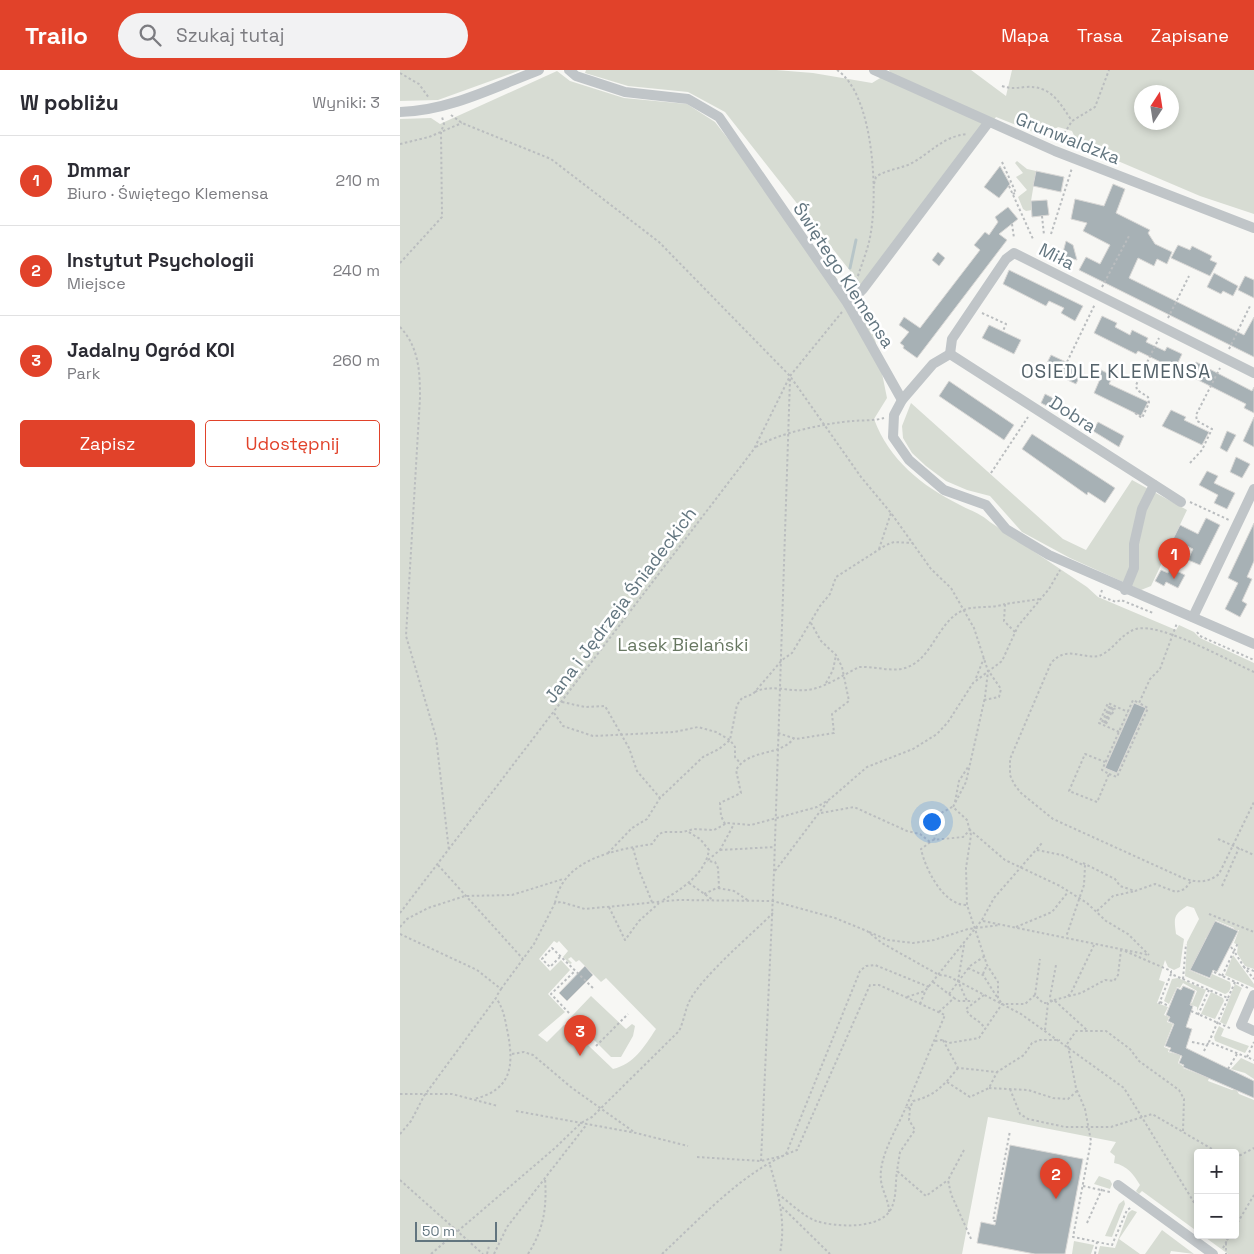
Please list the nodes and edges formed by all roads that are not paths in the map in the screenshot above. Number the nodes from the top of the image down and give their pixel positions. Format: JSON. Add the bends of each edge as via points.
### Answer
{"nodes":[{"id":1,"x":539,"y":70,"type":"edge"},
{"id":2,"x":569,"y":70,"type":"edge"},
{"id":3,"x":874,"y":70,"type":"edge"},
{"id":4,"x":400,"y":112,"type":"edge"},
{"id":5,"x":988,"y":123,"type":"junction"},
{"id":6,"x":1254,"y":228,"type":"edge"},
{"id":7,"x":848,"y":304,"type":"junction"},
{"id":8,"x":950,"y":354,"type":"junction"},
{"id":9,"x":1254,"y":373,"type":"edge"},
{"id":10,"x":902,"y":400,"type":"junction"},
{"id":11,"x":1154,"y":485,"type":"junction"},
{"id":12,"x":1254,"y":489,"type":"edge"},
{"id":13,"x":1185,"y":502,"type":"road end"},
{"id":14,"x":1125,"y":590,"type":"junction"},
{"id":15,"x":1192,"y":616,"type":"junction"},
{"id":16,"x":1254,"y":644,"type":"edge"},
{"id":17,"x":1254,"y":995,"type":"edge"},
{"id":18,"x":1254,"y":1030,"type":"edge"},
{"id":19,"x":1116,"y":1189,"type":"road end"},
{"id":20,"x":1217,"y":1252,"type":"edge"}],
"edges":[{"from":1,"to":4,"type":"street","via":[[473,97]]},
{"from":2,"to":7,"type":"street","name":"Świętego Klemensa","via":[[576,76],[625,92],[688,99],[719,117]]},
{"from":3,"to":5,"type":"street","name":"Grunwaldzka","via":[[880,70]]},
{"from":5,"to":6,"type":"street","name":"Grunwaldzka"},
{"from":5,"to":7,"type":"street","via":[[863,289]]},
{"from":7,"to":10,"type":"street","name":"Świętego Klemensa"},
{"from":8,"to":9,"type":"street","name":"Miła","via":[[952,339],[1006,259],[1010,254],[1018,254]]},
{"from":8,"to":10,"type":"street","via":[[933,364]]},
{"from":8,"to":11,"type":"street","name":"Dobra"},
{"from":10,"to":14,"type":"street","via":[[894,415],[892,432],[897,445],[938,486],[986,505],[1012,533],[1064,563]]},
{"from":11,"to":13,"type":"street","name":"Dobra"},
{"from":11,"to":14,"type":"street","via":[[1142,509],[1134,544],[1134,568]]},
{"from":12,"to":15,"type":"street"},
{"from":14,"to":15,"type":"street"},
{"from":15,"to":16,"type":"street"},
{"from":17,"to":18,"type":"street","via":[[1241,1025]]},
{"from":19,"to":20,"type":"street"}]}
